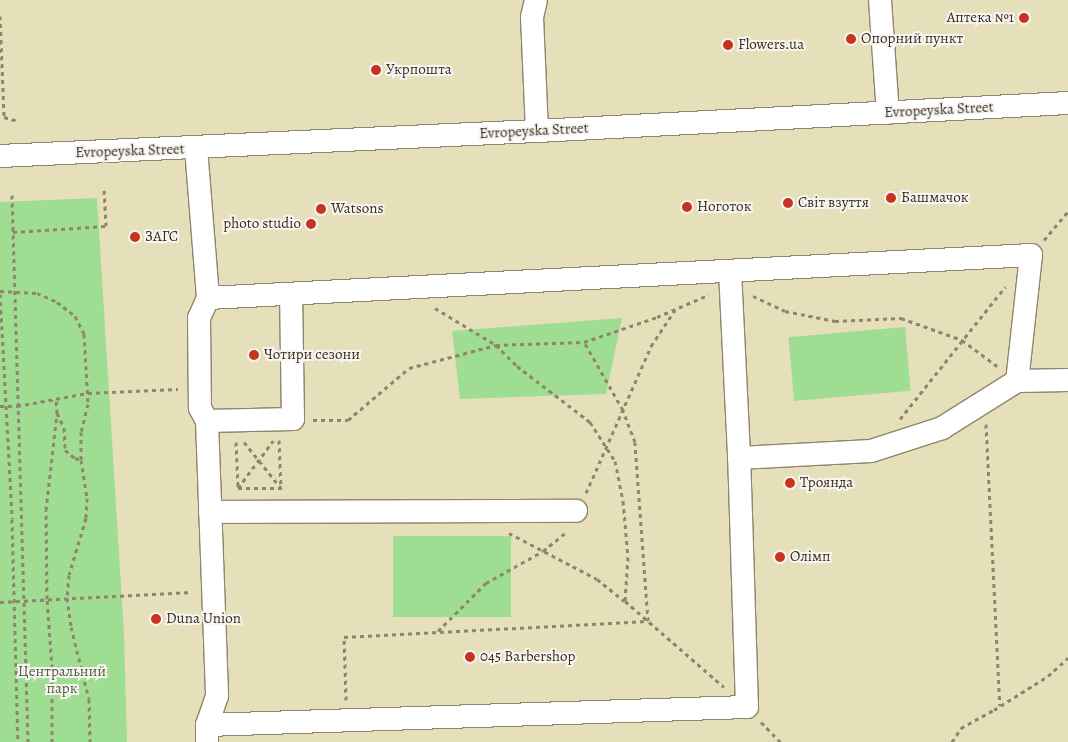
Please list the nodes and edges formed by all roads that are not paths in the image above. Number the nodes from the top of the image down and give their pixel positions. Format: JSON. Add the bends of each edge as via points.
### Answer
{"nodes":[{"id":1,"x":536,"y":0,"type":"edge"},
{"id":2,"x":880,"y":0,"type":"edge"},
{"id":3,"x":1068,"y":103,"type":"edge"},
{"id":4,"x":888,"y":113,"type":"junction"},
{"id":5,"x":537,"y":131,"type":"junction"},
{"id":6,"x":196,"y":148,"type":"junction"},
{"id":7,"x":0,"y":156,"type":"edge"},
{"id":8,"x":730,"y":278,"type":"junction"},
{"id":9,"x":291,"y":294,"type":"junction"},
{"id":10,"x":208,"y":298,"type":"junction"},
{"id":11,"x":1017,"y":380,"type":"junction"},
{"id":12,"x":1068,"y":380,"type":"edge"},
{"id":13,"x":207,"y":421,"type":"junction"},
{"id":14,"x":739,"y":458,"type":"junction"},
{"id":15,"x":576,"y":511,"type":"road end"},
{"id":16,"x":210,"y":512,"type":"junction"},
{"id":17,"x":207,"y":733,"type":"edge"}],
"edges":[{"from":1,"to":5,"type":"street","via":[[532,18]]},
{"from":2,"to":4,"type":"street"},
{"from":3,"to":4,"type":"street","name":"Evropeyska Street"},
{"from":4,"to":5,"type":"street","name":"Evropeyska Street"},
{"from":5,"to":6,"type":"street","name":"Evropeyska Street"},
{"from":6,"to":7,"type":"street","name":"Evropeyska Street"},
{"from":6,"to":10,"type":"street"},
{"from":8,"to":9,"type":"street"},
{"from":8,"to":11,"type":"street","via":[[1032,255]]},
{"from":8,"to":14,"type":"street"},
{"from":9,"to":10,"type":"street"},
{"from":9,"to":13,"type":"street","via":[[293,419],[236,427]]},
{"from":10,"to":13,"type":"street","via":[[199,318],[200,408]]},
{"from":11,"to":12,"type":"street"},
{"from":11,"to":14,"type":"street","via":[[942,428],[871,451]]},
{"from":13,"to":16,"type":"street"},
{"from":14,"to":17,"type":"street","via":[[747,707],[347,720]]},
{"from":15,"to":16,"type":"street"},
{"from":16,"to":17,"type":"street","via":[[216,696]]}]}
